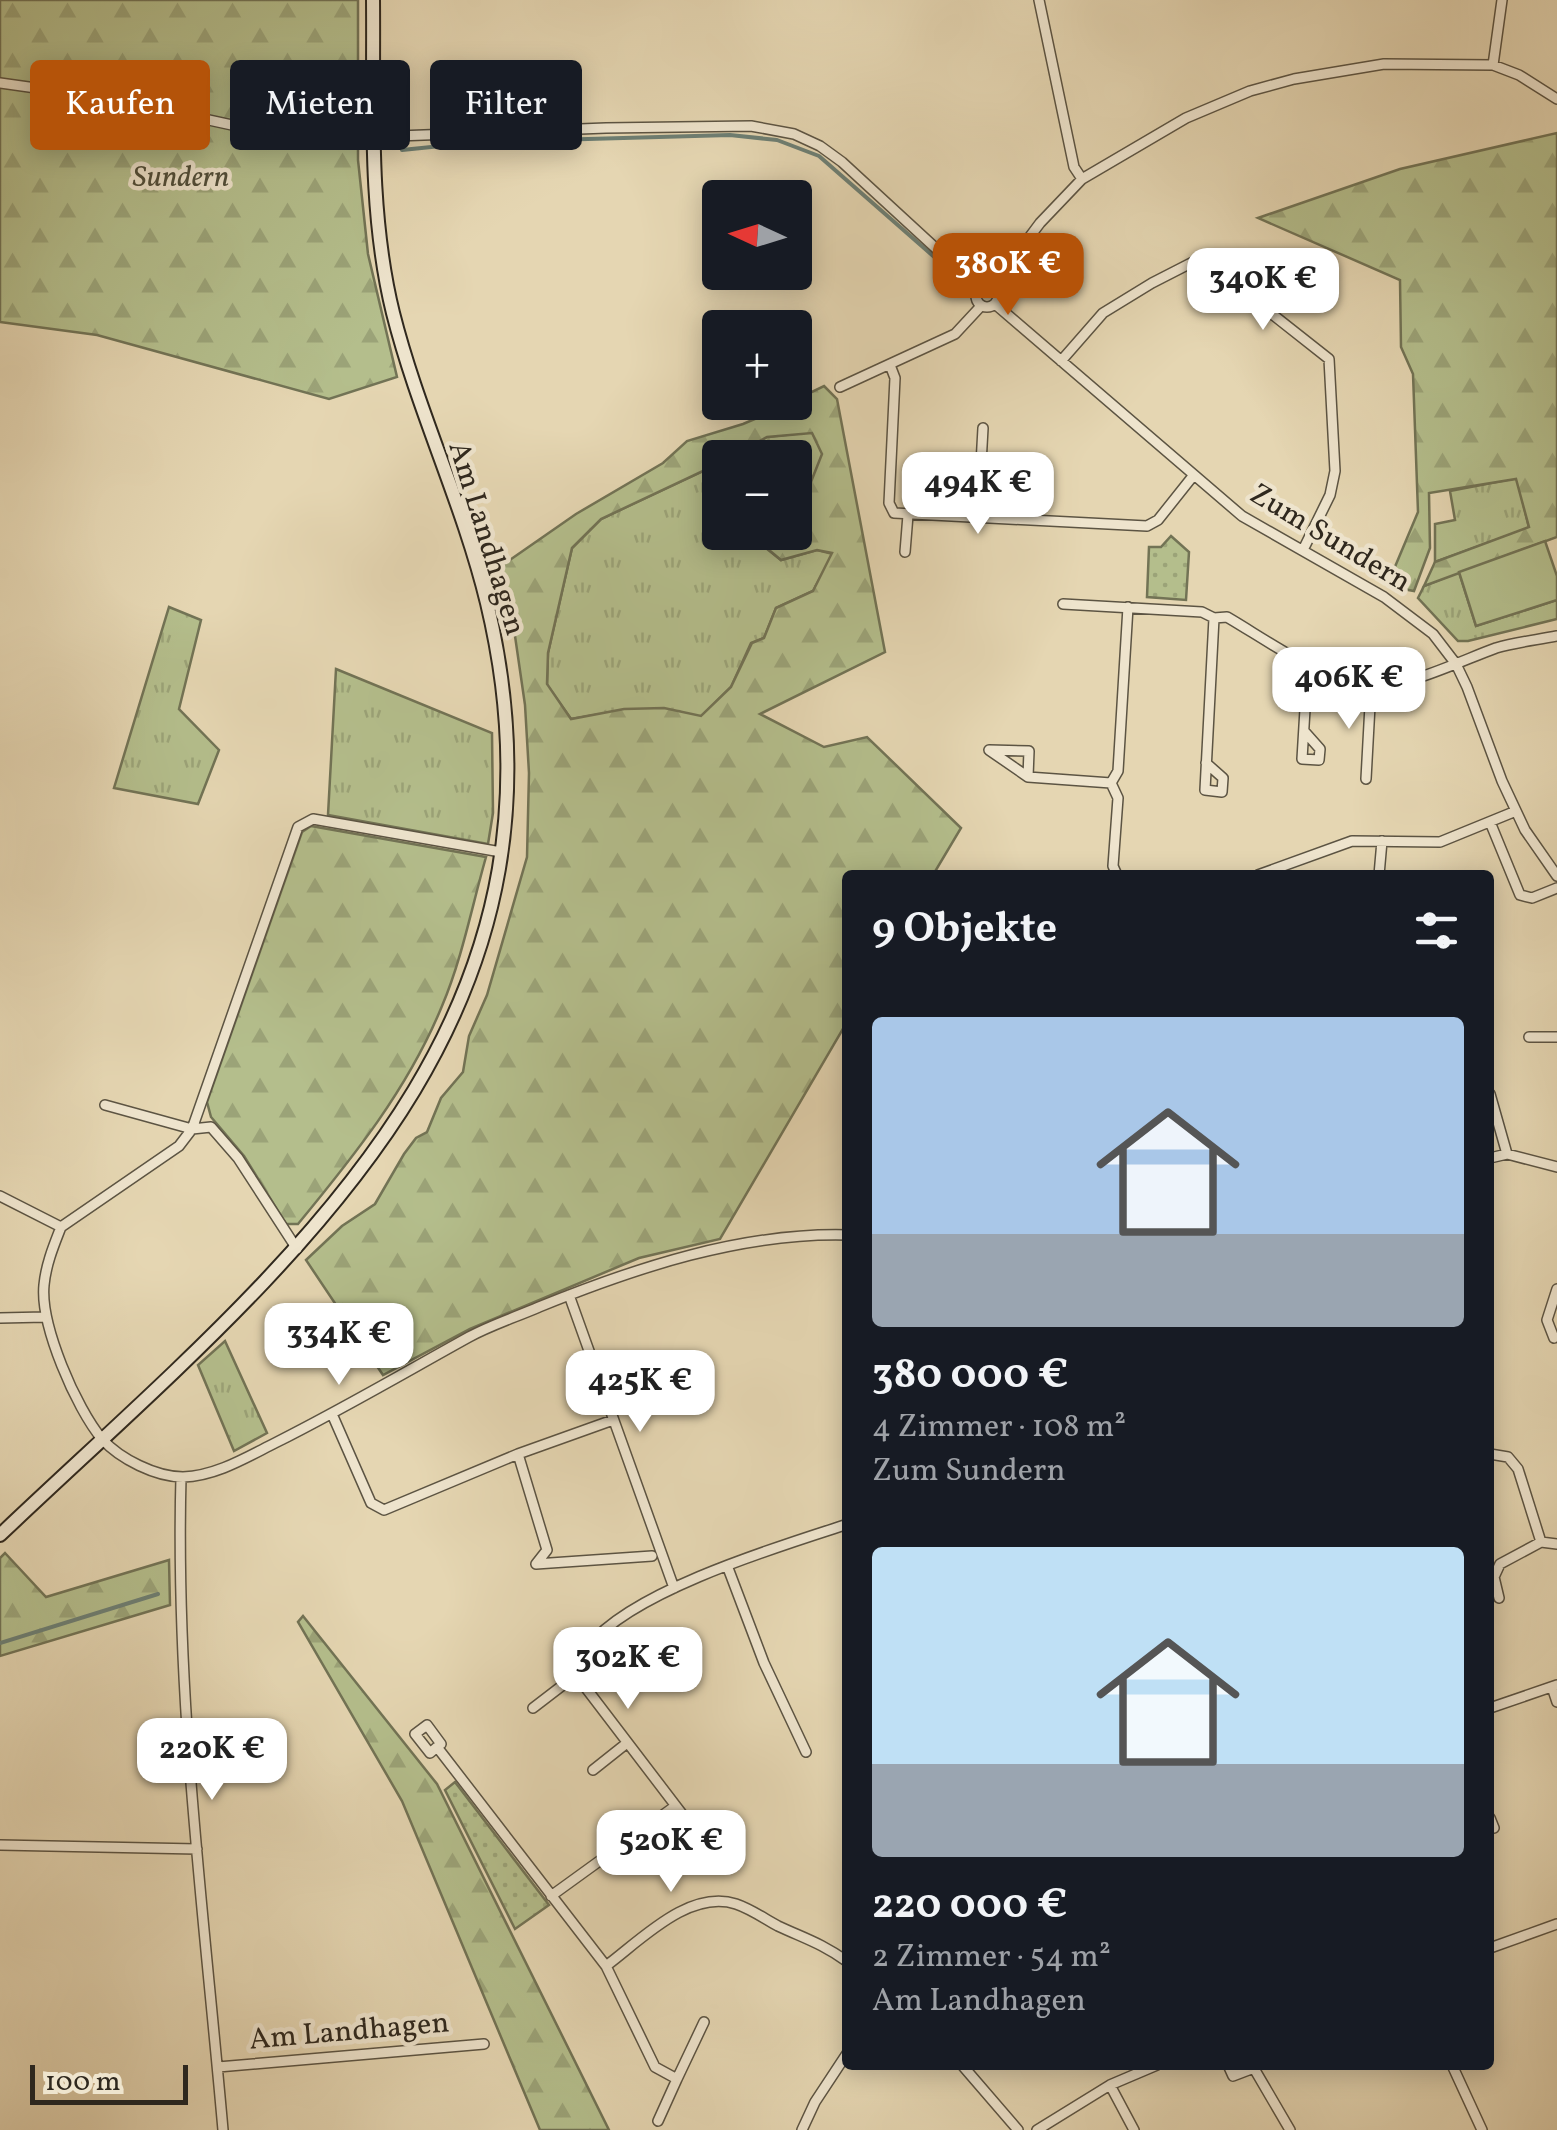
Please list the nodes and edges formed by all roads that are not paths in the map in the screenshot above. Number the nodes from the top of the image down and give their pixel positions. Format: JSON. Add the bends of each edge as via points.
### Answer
{"nodes":[{"id":1,"x":373,"y":0,"type":"edge"},
{"id":2,"x":1039,"y":0,"type":"edge"},
{"id":3,"x":1502,"y":0,"type":"edge"},
{"id":4,"x":373,"y":60,"type":"edge"},
{"id":5,"x":1493,"y":64,"type":"junction"},
{"id":6,"x":0,"y":83,"type":"edge"},
{"id":7,"x":1557,"y":99,"type":"edge"},
{"id":8,"x":230,"y":125,"type":"edge"},
{"id":9,"x":410,"y":135,"type":"edge"},
{"id":10,"x":375,"y":150,"type":"edge"},
{"id":11,"x":1082,"y":178,"type":"junction"},
{"id":12,"x":993,"y":286,"type":"junction"},
{"id":13,"x":979,"y":288,"type":"junction"},
{"id":14,"x":995,"y":304,"type":"junction"},
{"id":15,"x":981,"y":306,"type":"junction"},
{"id":16,"x":1062,"y":361,"type":"junction"},
{"id":17,"x":890,"y":365,"type":"junction"},
{"id":18,"x":840,"y":387,"type":"dead end"},
{"id":19,"x":983,"y":428,"type":"dead end"},
{"id":20,"x":1193,"y":476,"type":"junction"},
{"id":21,"x":908,"y":514,"type":"junction"},
{"id":22,"x":978,"y":518,"type":"junction"},
{"id":23,"x":1303,"y":550,"type":"junction"},
{"id":24,"x":905,"y":552,"type":"dead end"},
{"id":25,"x":1062,"y":604,"type":"dead end"},
{"id":26,"x":1128,"y":607,"type":"junction"},
{"id":27,"x":1214,"y":618,"type":"junction"},
{"id":28,"x":1557,"y":636,"type":"edge"},
{"id":29,"x":1456,"y":664,"type":"junction"},
{"id":30,"x":1309,"y":668,"type":"junction"},
{"id":31,"x":1370,"y":687,"type":"junction"},
{"id":32,"x":1304,"y":731,"type":"dead end"},
{"id":33,"x":1206,"y":763,"type":"dead end"},
{"id":34,"x":1028,"y":777,"type":"junction"},
{"id":35,"x":1366,"y":779,"type":"dead end"},
{"id":36,"x":1112,"y":783,"type":"junction"},
{"id":37,"x":1516,"y":812,"type":"junction"},
{"id":38,"x":1490,"y":822,"type":"junction"},
{"id":39,"x":1382,"y":842,"type":"junction"},
{"id":40,"x":501,"y":852,"type":"junction"},
{"id":41,"x":1115,"y":870,"type":"edge"},
{"id":42,"x":1274,"y":870,"type":"edge"},
{"id":43,"x":1379,"y":870,"type":"edge"},
{"id":44,"x":1557,"y":876,"type":"edge"},
{"id":45,"x":1557,"y":888,"type":"edge"},
{"id":46,"x":1557,"y":1037,"type":"edge"},
{"id":47,"x":1529,"y":1038,"type":"dead end"},
{"id":48,"x":105,"y":1105,"type":"dead end"},
{"id":49,"x":1494,"y":1108,"type":"edge"},
{"id":50,"x":192,"y":1128,"type":"junction"},
{"id":51,"x":1507,"y":1154,"type":"junction"},
{"id":52,"x":1494,"y":1157,"type":"edge"},
{"id":53,"x":1557,"y":1166,"type":"edge"},
{"id":54,"x":0,"y":1196,"type":"edge"},
{"id":55,"x":62,"y":1226,"type":"junction"},
{"id":56,"x":842,"y":1235,"type":"edge"},
{"id":57,"x":297,"y":1250,"type":"junction"},
{"id":58,"x":1557,"y":1288,"type":"edge"},
{"id":59,"x":569,"y":1295,"type":"junction"},
{"id":60,"x":45,"y":1317,"type":"junction"},
{"id":61,"x":0,"y":1318,"type":"edge"},
{"id":62,"x":1554,"y":1338,"type":"dead end"},
{"id":63,"x":332,"y":1414,"type":"junction"},
{"id":64,"x":614,"y":1420,"type":"junction"},
{"id":65,"x":102,"y":1438,"type":"junction"},
{"id":66,"x":518,"y":1454,"type":"junction"},
{"id":67,"x":1494,"y":1455,"type":"edge"},
{"id":68,"x":180,"y":1477,"type":"junction"},
{"id":69,"x":842,"y":1526,"type":"edge"},
{"id":70,"x":0,"y":1536,"type":"edge"},
{"id":71,"x":1541,"y":1542,"type":"junction"},
{"id":72,"x":1557,"y":1544,"type":"edge"},
{"id":73,"x":652,"y":1556,"type":"dead end"},
{"id":74,"x":728,"y":1568,"type":"junction"},
{"id":75,"x":674,"y":1588,"type":"junction"},
{"id":76,"x":1499,"y":1598,"type":"dead end"},
{"id":77,"x":576,"y":1675,"type":"junction"},
{"id":78,"x":1554,"y":1686,"type":"edge"},
{"id":79,"x":1557,"y":1702,"type":"edge"},
{"id":80,"x":1494,"y":1707,"type":"edge"},
{"id":81,"x":532,"y":1708,"type":"dead end"},
{"id":82,"x":627,"y":1743,"type":"junction"},
{"id":83,"x":437,"y":1747,"type":"dead end"},
{"id":84,"x":806,"y":1752,"type":"dead end"},
{"id":85,"x":593,"y":1770,"type":"dead end"},
{"id":86,"x":674,"y":1806,"type":"junction"},
{"id":87,"x":0,"y":1845,"type":"edge"},
{"id":88,"x":197,"y":1849,"type":"junction"},
{"id":89,"x":711,"y":1852,"type":"dead end"},
{"id":90,"x":551,"y":1896,"type":"junction"},
{"id":91,"x":1557,"y":1924,"type":"edge"},
{"id":92,"x":1494,"y":1947,"type":"edge"},
{"id":93,"x":842,"y":1958,"type":"edge"},
{"id":94,"x":606,"y":1966,"type":"junction"},
{"id":95,"x":704,"y":2022,"type":"dead end"},
{"id":96,"x":484,"y":2044,"type":"dead end"},
{"id":97,"x":842,"y":2061,"type":"edge"},
{"id":98,"x":218,"y":2066,"type":"junction"},
{"id":99,"x":966,"y":2070,"type":"edge"},
{"id":100,"x":1146,"y":2070,"type":"edge"},
{"id":101,"x":1255,"y":2070,"type":"edge"},
{"id":102,"x":1454,"y":2070,"type":"edge"},
{"id":103,"x":677,"y":2079,"type":"junction"},
{"id":104,"x":1110,"y":2085,"type":"junction"},
{"id":105,"x":658,"y":2121,"type":"dead end"},
{"id":106,"x":224,"y":2130,"type":"edge"},
{"id":107,"x":802,"y":2130,"type":"edge"},
{"id":108,"x":1018,"y":2130,"type":"edge"},
{"id":109,"x":1037,"y":2130,"type":"edge"},
{"id":110,"x":1134,"y":2130,"type":"edge"},
{"id":111,"x":1290,"y":2130,"type":"edge"},
{"id":112,"x":1482,"y":2130,"type":"edge"}],
"edges":[{"from":1,"to":4,"type":"street","name":"Am Landhagen"},
{"from":2,"to":11,"type":"street","via":[[1074,167]]},
{"from":3,"to":5,"type":"street"},
{"from":5,"to":7,"type":"street"},
{"from":5,"to":11,"type":"street","via":[[1384,64],[1250,91],[1186,118]]},
{"from":6,"to":8,"type":"street"},
{"from":9,"to":13,"type":"street","via":[[773,128],[842,162]]},
{"from":10,"to":40,"type":"street","name":"Am Landhagen","via":[[392,308],[498,649],[509,753]]},
{"from":11,"to":12,"type":"street"},
{"from":12,"to":13,"type":"street"},
{"from":12,"to":14,"type":"street"},
{"from":13,"to":15,"type":"street"},
{"from":14,"to":15,"type":"street"},
{"from":14,"to":16,"type":"street","name":"Zum Sundern"},
{"from":15,"to":17,"type":"street","via":[[954,334]]},
{"from":16,"to":20,"type":"street","name":"Zum Sundern"},
{"from":16,"to":23,"type":"street","via":[[1103,313],[1193,262],[1214,269],[1329,359],[1335,471]]},
{"from":17,"to":18,"type":"street"},
{"from":17,"to":21,"type":"street","via":[[895,378],[889,504],[894,513]]},
{"from":19,"to":22,"type":"street"},
{"from":20,"to":22,"type":"street","via":[[1146,526]]},
{"from":20,"to":23,"type":"street","name":"Zum Sundern","via":[[1242,516]]},
{"from":21,"to":22,"type":"street"},
{"from":21,"to":24,"type":"street"},
{"from":23,"to":29,"type":"street","name":"Zum Sundern","via":[[1408,612]]},
{"from":25,"to":26,"type":"street"},
{"from":26,"to":27,"type":"street"},
{"from":26,"to":36,"type":"street"},
{"from":27,"to":30,"type":"street","via":[[1226,617]]},
{"from":27,"to":33,"type":"street"},
{"from":28,"to":29,"type":"street"},
{"from":29,"to":31,"type":"street"},
{"from":29,"to":37,"type":"street","name":"Zum Sundern"},
{"from":30,"to":31,"type":"street"},
{"from":30,"to":32,"type":"street"},
{"from":31,"to":35,"type":"street"},
{"from":34,"to":34,"type":"street","via":[[1015,768],[989,750],[1029,751]]},
{"from":34,"to":36,"type":"street"},
{"from":36,"to":41,"type":"street","via":[[1118,798]]},
{"from":37,"to":38,"type":"street"},
{"from":37,"to":44,"type":"street","name":"Zum Sundern"},
{"from":38,"to":39,"type":"street","via":[[1440,842]]},
{"from":38,"to":45,"type":"street","via":[[1520,894],[1532,898]]},
{"from":39,"to":42,"type":"street","via":[[1352,841]]},
{"from":39,"to":43,"type":"street"},
{"from":40,"to":50,"type":"street","via":[[313,819],[298,827]]},
{"from":40,"to":57,"type":"street","name":"Am Landhagen","via":[[482,944],[414,1096]]},
{"from":46,"to":47,"type":"street"},
{"from":48,"to":50,"type":"street"},
{"from":49,"to":51,"type":"street"},
{"from":50,"to":55,"type":"street","via":[[178,1146]]},
{"from":50,"to":57,"type":"street","via":[[211,1127],[238,1158]]},
{"from":51,"to":52,"type":"street"},
{"from":51,"to":53,"type":"street"},
{"from":54,"to":55,"type":"street"},
{"from":55,"to":60,"type":"street","via":[[44,1286]]},
{"from":56,"to":59,"type":"street","via":[[737,1244]]},
{"from":57,"to":65,"type":"street","name":"Am Landhagen"},
{"from":58,"to":62,"type":"street","via":[[1547,1320]]},
{"from":59,"to":63,"type":"street","via":[[474,1334]]},
{"from":59,"to":64,"type":"street"},
{"from":60,"to":61,"type":"street"},
{"from":60,"to":65,"type":"street","via":[[80,1404]]},
{"from":63,"to":66,"type":"street","via":[[372,1503],[384,1510]]},
{"from":63,"to":68,"type":"street","via":[[225,1467]]},
{"from":64,"to":66,"type":"street"},
{"from":64,"to":75,"type":"street"},
{"from":65,"to":68,"type":"street","via":[[128,1459]]},
{"from":65,"to":70,"type":"street","name":"Am Landhagen"},
{"from":66,"to":73,"type":"street","via":[[547,1550],[536,1564]]},
{"from":67,"to":71,"type":"street","via":[[1518,1468]]},
{"from":68,"to":88,"type":"street","name":"Am Landhagen","via":[[180,1624]]},
{"from":69,"to":74,"type":"street"},
{"from":71,"to":72,"type":"street"},
{"from":71,"to":76,"type":"street","via":[[1494,1570]]},
{"from":74,"to":75,"type":"street"},
{"from":74,"to":84,"type":"street"},
{"from":75,"to":77,"type":"street","via":[[637,1606],[589,1646]]},
{"from":77,"to":81,"type":"street"},
{"from":77,"to":82,"type":"street"},
{"from":78,"to":79,"type":"street"},
{"from":78,"to":80,"type":"street"},
{"from":82,"to":85,"type":"street"},
{"from":82,"to":86,"type":"street"},
{"from":83,"to":90,"type":"street"},
{"from":86,"to":89,"type":"street"},
{"from":86,"to":90,"type":"street"},
{"from":87,"to":88,"type":"street"},
{"from":88,"to":98,"type":"street","name":"Am Landhagen"},
{"from":90,"to":94,"type":"street"},
{"from":91,"to":92,"type":"street"},
{"from":93,"to":94,"type":"street","via":[[819,1941],[717,1901],[696,1904]]},
{"from":94,"to":103,"type":"street","via":[[655,2068]]},
{"from":95,"to":103,"type":"street"},
{"from":96,"to":98,"type":"street","name":"Am Landhagen"},
{"from":97,"to":107,"type":"street"},
{"from":98,"to":106,"type":"street","name":"Am Landhagen"},
{"from":99,"to":108,"type":"street"},
{"from":100,"to":104,"type":"street"},
{"from":101,"to":111,"type":"street"},
{"from":102,"to":112,"type":"street"},
{"from":103,"to":105,"type":"street"},
{"from":104,"to":109,"type":"street"},
{"from":104,"to":110,"type":"street"}]}
